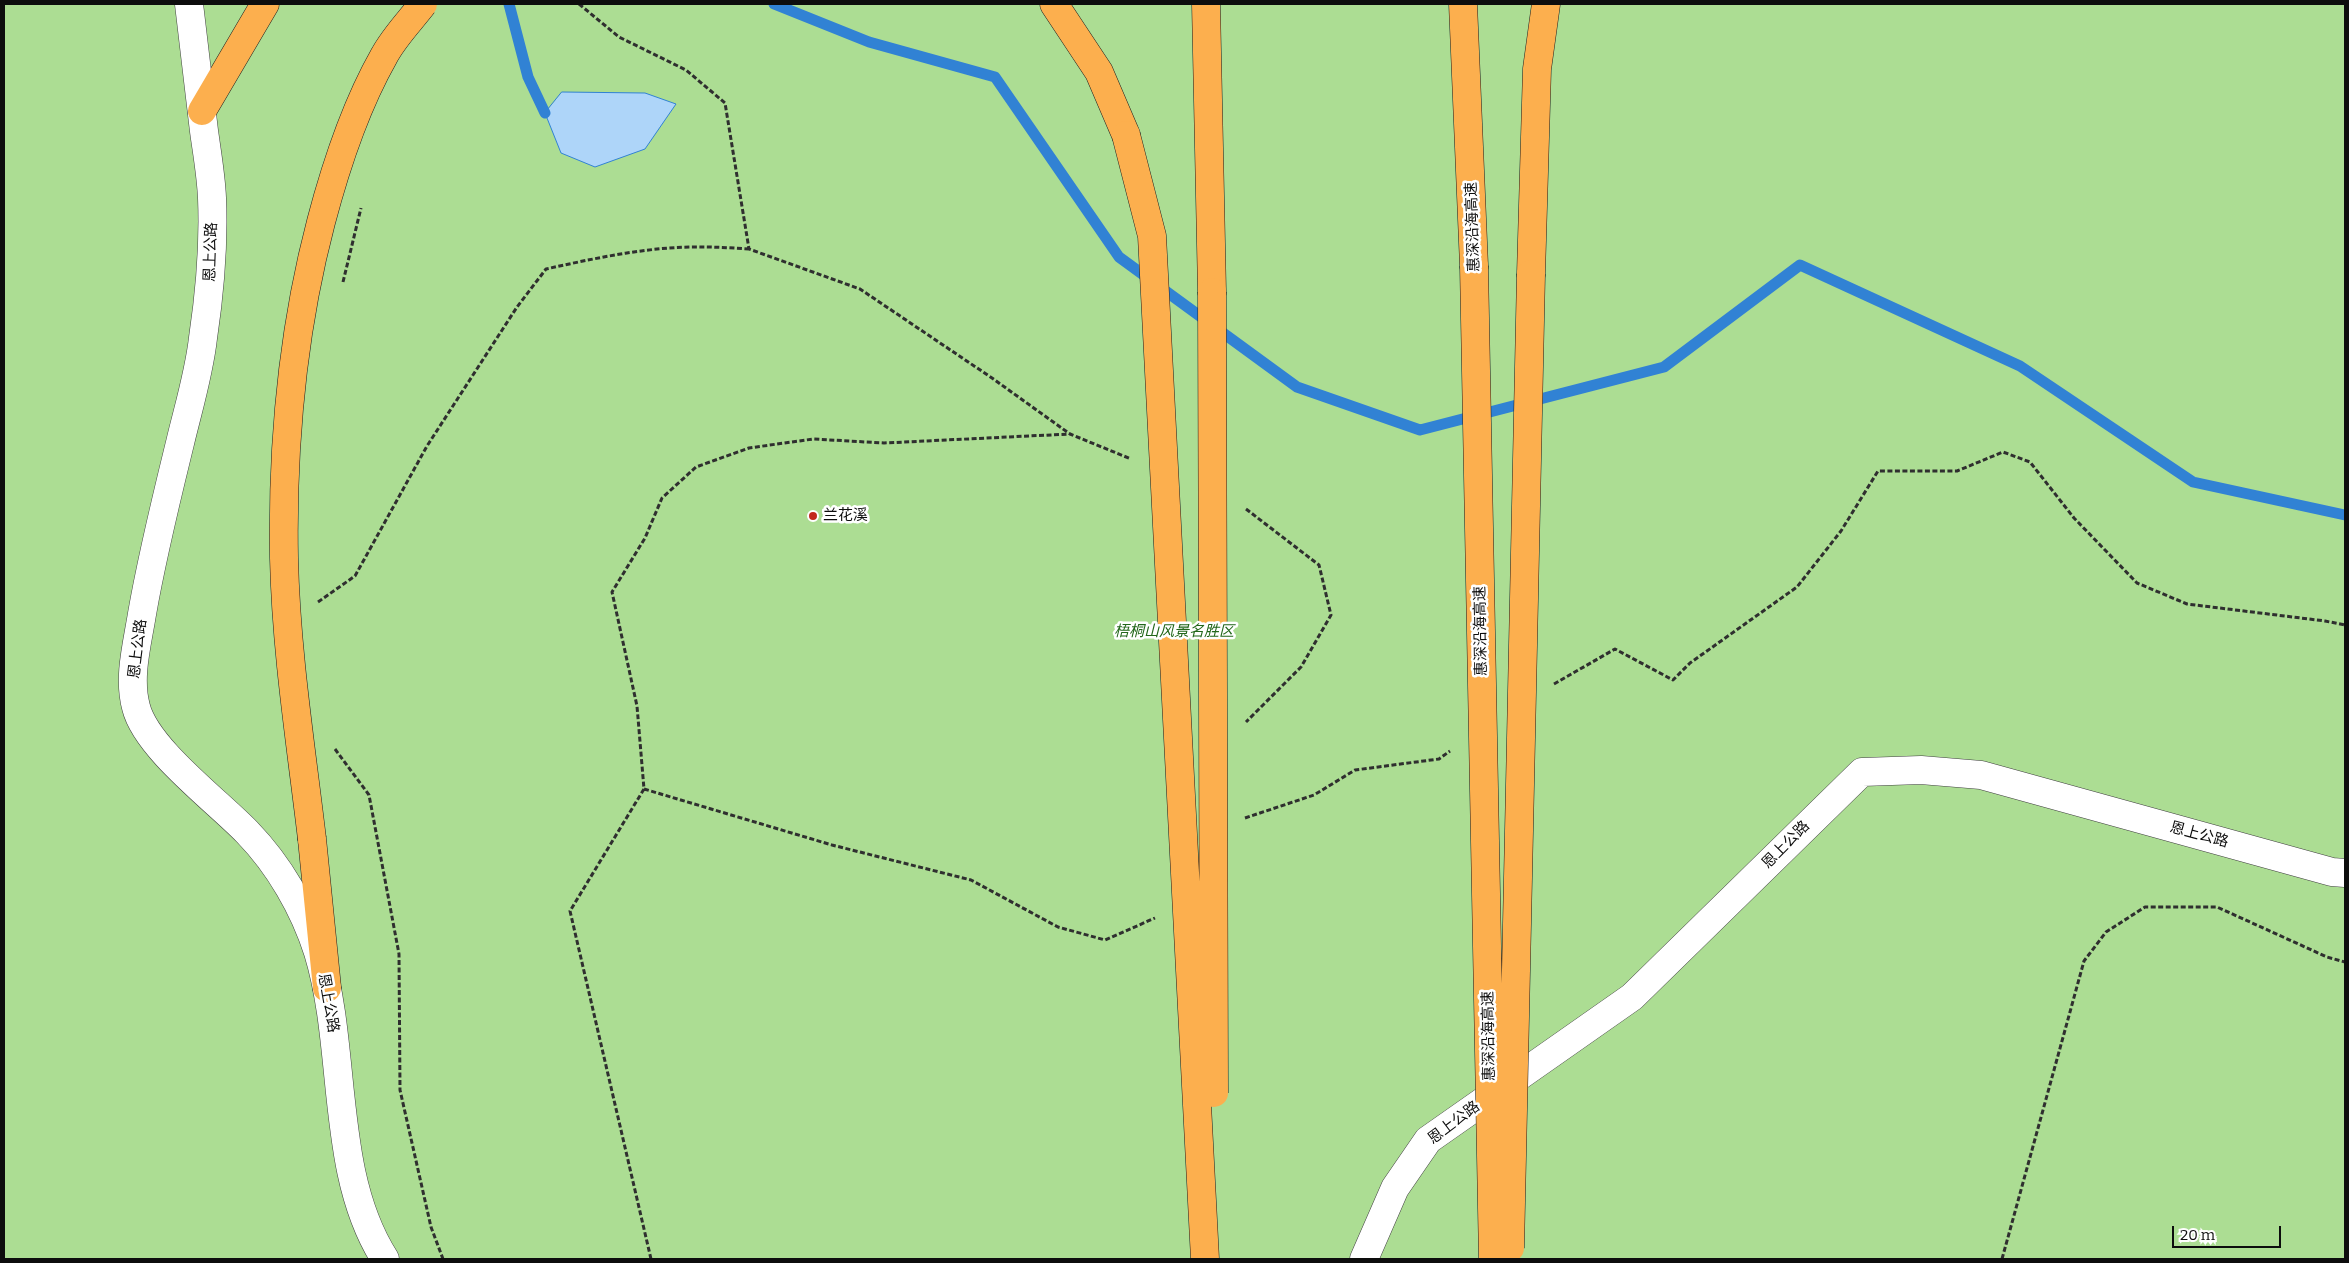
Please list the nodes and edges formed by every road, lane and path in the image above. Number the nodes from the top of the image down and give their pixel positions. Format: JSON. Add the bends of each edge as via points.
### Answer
{"nodes":[{"id":1,"x":189,"y":4,"type":"edge"},
{"id":2,"x":264,"y":4,"type":"edge"},
{"id":3,"x":423,"y":4,"type":"edge"},
{"id":4,"x":579,"y":4,"type":"edge"},
{"id":5,"x":1054,"y":4,"type":"edge"},
{"id":6,"x":1206,"y":4,"type":"edge"},
{"id":7,"x":1463,"y":4,"type":"edge"},
{"id":8,"x":1546,"y":4,"type":"edge"},
{"id":9,"x":202,"y":111,"type":"junction"},
{"id":10,"x":363,"y":201,"type":"dead end"},
{"id":11,"x":749,"y":249,"type":"junction"},
{"id":12,"x":342,"y":287,"type":"dead end"},
{"id":13,"x":1070,"y":434,"type":"junction"},
{"id":14,"x":1132,"y":459,"type":"dead end"},
{"id":15,"x":1245,"y":508,"type":"dead end"},
{"id":16,"x":315,"y":604,"type":"dead end"},
{"id":17,"x":2345,"y":625,"type":"edge"},
{"id":18,"x":1551,"y":686,"type":"dead end"},
{"id":19,"x":1241,"y":727,"type":"dead end"},
{"id":20,"x":332,"y":745,"type":"dead end"},
{"id":21,"x":1455,"y":748,"type":"dead end"},
{"id":22,"x":644,"y":789,"type":"junction"},
{"id":23,"x":1236,"y":821,"type":"dead end"},
{"id":24,"x":2345,"y":873,"type":"edge"},
{"id":25,"x":1158,"y":917,"type":"dead end"},
{"id":26,"x":2345,"y":962,"type":"edge"},
{"id":27,"x":327,"y":988,"type":"junction"},
{"id":28,"x":385,"y":1259,"type":"edge"},
{"id":29,"x":444,"y":1259,"type":"edge"},
{"id":30,"x":651,"y":1259,"type":"edge"},
{"id":31,"x":1205,"y":1259,"type":"edge"},
{"id":32,"x":1214,"y":1259,"type":"edge"},
{"id":33,"x":1364,"y":1259,"type":"edge"},
{"id":34,"x":1493,"y":1259,"type":"edge"},
{"id":35,"x":1510,"y":1259,"type":"edge"},
{"id":36,"x":2002,"y":1259,"type":"edge"}],
"edges":[{"from":1,"to":9,"type":"street","name":"恩上公路"},
{"from":2,"to":9,"type":"highway"},
{"from":3,"to":27,"type":"highway","bridge":true,"via":[[384,55],[351,126],[314,250],[290,391],[284,559],[291,664]]},
{"from":4,"to":11,"type":"path","via":[[619,37],[686,70],[724,104]]},
{"from":5,"to":31,"type":"highway","bridge":true,"via":[[1099,72],[1126,135],[1152,236]]},
{"from":6,"to":32,"type":"highway","bridge":true,"via":[[1212,292]]},
{"from":7,"to":34,"type":"highway","name":"惠深沿海高速","bridge":true,"via":[[1474,266]]},
{"from":8,"to":35,"type":"highway","bridge":true,"via":[[1537,69],[1531,274]]},
{"from":9,"to":27,"type":"street","name":"恩上公路","via":[[212,196],[212,265],[208,304],[199,361],[152,553],[134,662],[136,709],[145,731],[160,748],[248,834],[271,861],[305,918]]},
{"from":10,"to":12,"type":"path"},
{"from":11,"to":13,"type":"path","via":[[860,289]]},
{"from":11,"to":16,"type":"path","via":[[702,246],[665,249],[546,269],[517,307],[427,446],[355,576]]},
{"from":13,"to":14,"type":"path"},
{"from":13,"to":22,"type":"path","via":[[884,443],[814,439],[749,448],[696,467],[662,498],[645,538],[612,592],[638,706]]},
{"from":15,"to":19,"type":"path","via":[[1319,565],[1331,615],[1302,667]]},
{"from":17,"to":18,"type":"path","via":[[2187,604],[2137,584],[2074,518],[2030,462],[2003,452],[1957,471],[1878,472],[1841,531],[1797,587],[1690,663],[1673,680],[1616,649]]},
{"from":20,"to":29,"type":"path","via":[[369,795],[399,954],[400,1090],[431,1227]]},
{"from":21,"to":23,"type":"path","via":[[1439,759],[1355,770],[1314,795]]},
{"from":22,"to":25,"type":"path","via":[[832,845],[971,880],[1058,927],[1105,940]]},
{"from":22,"to":30,"type":"path","via":[[570,911]]},
{"from":24,"to":33,"type":"street","name":"恩上公路","via":[[1981,775],[1921,770],[1862,772],[1632,997],[1428,1140],[1395,1188]]},
{"from":26,"to":36,"type":"path","via":[[2327,957],[2217,907],[2145,906],[2106,932],[2084,961]]},
{"from":27,"to":28,"type":"street","name":"恩上公路","via":[[351,1169],[361,1209]]}]}
